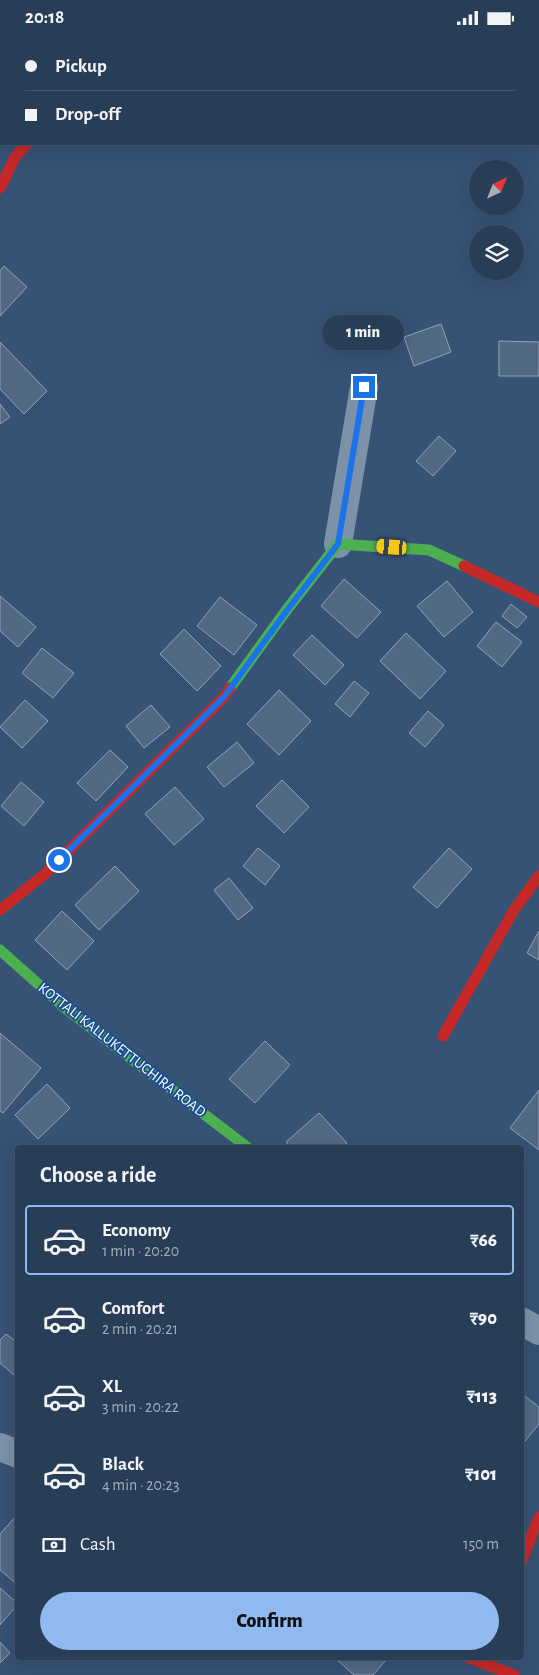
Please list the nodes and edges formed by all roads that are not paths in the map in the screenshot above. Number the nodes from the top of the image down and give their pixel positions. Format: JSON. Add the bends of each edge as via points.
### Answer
{"nodes":[{"id":1,"x":26,"y":145,"type":"edge"},
{"id":2,"x":2,"y":181,"type":"edge"},
{"id":3,"x":364,"y":387,"type":"dead end"},
{"id":4,"x":338,"y":544,"type":"junction"},
{"id":5,"x":539,"y":602,"type":"edge"},
{"id":6,"x":539,"y":876,"type":"edge"},
{"id":7,"x":0,"y":910,"type":"edge"},
{"id":8,"x":0,"y":950,"type":"edge"},
{"id":9,"x":443,"y":1036,"type":"dead end"},
{"id":10,"x":244,"y":1145,"type":"edge"},
{"id":11,"x":524,"y":1323,"type":"edge"},
{"id":12,"x":539,"y":1331,"type":"edge"},
{"id":13,"x":0,"y":1447,"type":"edge"},
{"id":14,"x":15,"y":1453,"type":"edge"},
{"id":15,"x":539,"y":1517,"type":"edge"},
{"id":16,"x":524,"y":1555,"type":"edge"},
{"id":17,"x":480,"y":1660,"type":"edge"},
{"id":18,"x":514,"y":1675,"type":"edge"}],
"edges":[{"from":1,"to":2,"type":"street","via":[[15,157]]},
{"from":3,"to":4,"type":"street"},
{"from":4,"to":5,"type":"street","via":[[429,550]]},
{"from":4,"to":7,"type":"street","via":[[224,697],[45,874]]},
{"from":6,"to":9,"type":"street","via":[[514,910]]},
{"from":8,"to":10,"type":"street","name":"KOTTALI KALLUKETTUCHIRA ROAD","via":[[65,1008]]},
{"from":11,"to":12,"type":"street"},
{"from":13,"to":14,"type":"street"},
{"from":15,"to":16,"type":"street"},
{"from":17,"to":18,"type":"street"}]}
